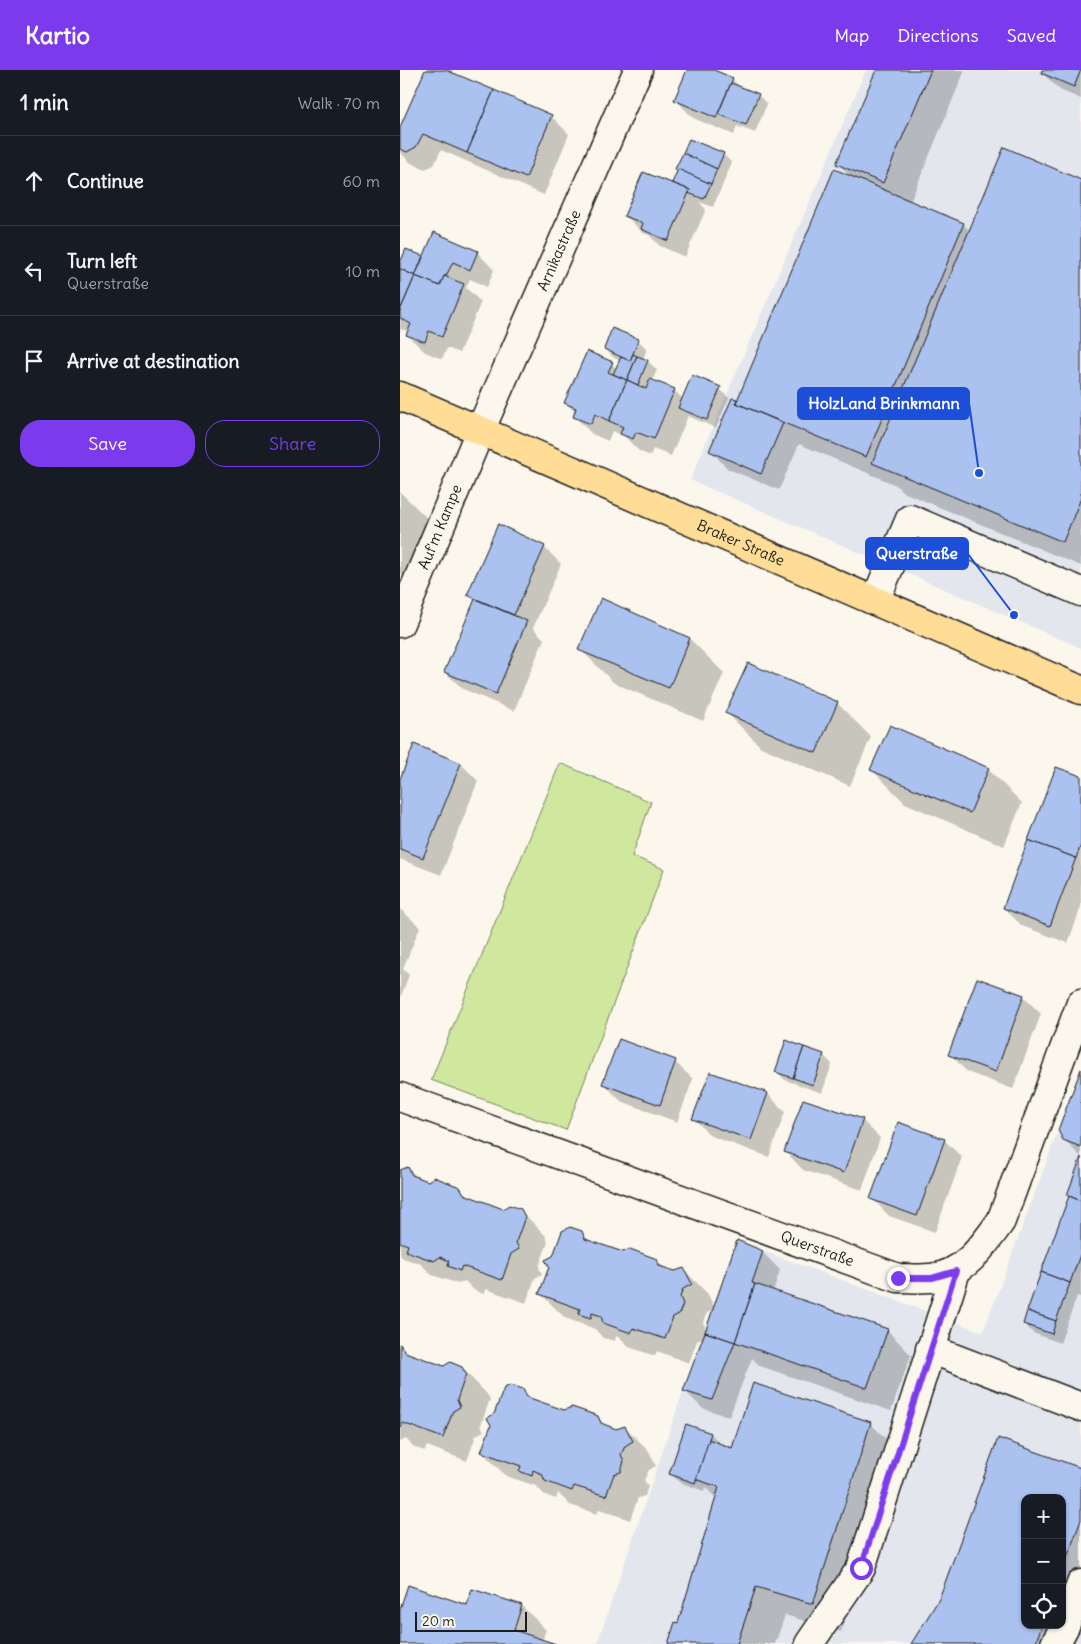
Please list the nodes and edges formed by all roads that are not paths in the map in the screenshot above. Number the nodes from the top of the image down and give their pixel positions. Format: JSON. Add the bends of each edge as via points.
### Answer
{"nodes":[{"id":1,"x":638,"y":70,"type":"edge"},
{"id":2,"x":400,"y":396,"type":"edge"},
{"id":3,"x":480,"y":431,"type":"junction"},
{"id":4,"x":1081,"y":592,"type":"edge"},
{"id":5,"x":875,"y":601,"type":"junction"},
{"id":6,"x":400,"y":623,"type":"edge"},
{"id":7,"x":1081,"y":690,"type":"edge"},
{"id":8,"x":1081,"y":1003,"type":"edge"},
{"id":9,"x":400,"y":1097,"type":"edge"},
{"id":10,"x":956,"y":1271,"type":"junction"},
{"id":11,"x":930,"y":1349,"type":"junction"},
{"id":12,"x":1081,"y":1407,"type":"edge"},
{"id":13,"x":1081,"y":1584,"type":"edge"},
{"id":14,"x":809,"y":1644,"type":"edge"},
{"id":15,"x":1055,"y":1644,"type":"edge"}],
"edges":[{"from":1,"to":3,"type":"street","name":"Arnikastraße"},
{"from":2,"to":3,"type":"main road","name":"Braker Straße"},
{"from":3,"to":5,"type":"main road","name":"Braker Straße"},
{"from":3,"to":6,"type":"street","name":"Auf'm Kampe"},
{"from":4,"to":5,"type":"street","via":[[910,520]]},
{"from":5,"to":7,"type":"main road","name":"Braker Straße"},
{"from":8,"to":10,"type":"street","name":"Querstraße","via":[[1001,1220],[983,1246]]},
{"from":9,"to":10,"type":"street","name":"Querstraße","via":[[898,1278],[932,1278]]},
{"from":10,"to":11,"type":"street"},
{"from":11,"to":12,"type":"street"},
{"from":11,"to":14,"type":"street","via":[[861,1568]]},
{"from":13,"to":15,"type":"street"}]}
